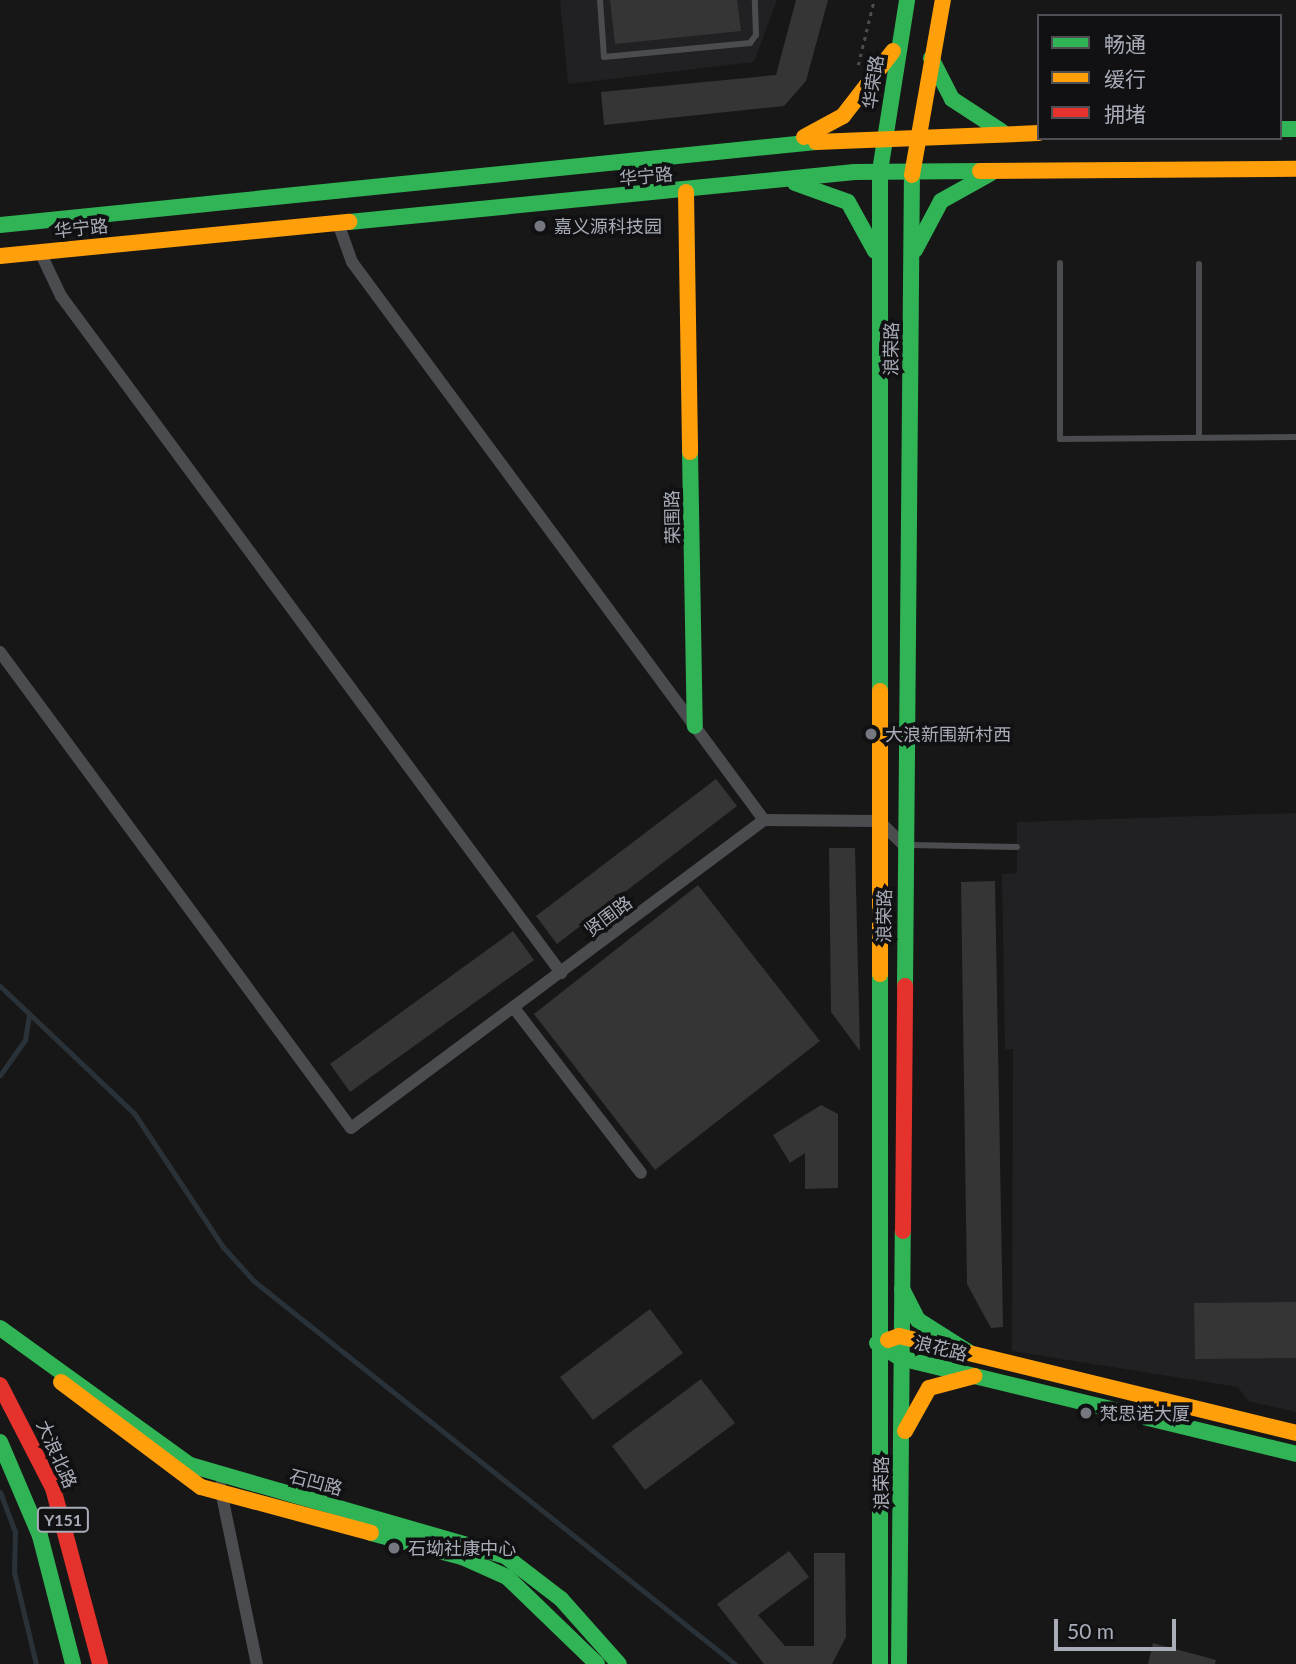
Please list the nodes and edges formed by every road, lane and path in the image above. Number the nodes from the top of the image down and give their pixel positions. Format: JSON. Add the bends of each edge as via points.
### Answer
{"nodes":[{"id":1,"x":600,"y":0,"type":"edge"},
{"id":2,"x":755,"y":0,"type":"edge"},
{"id":3,"x":874,"y":0,"type":"edge"},
{"id":4,"x":906,"y":0,"type":"edge"},
{"id":5,"x":943,"y":0,"type":"edge"},
{"id":6,"x":898,"y":40,"type":"junction"},
{"id":7,"x":930,"y":49,"type":"junction"},
{"id":8,"x":856,"y":72,"type":"dead end"},
{"id":9,"x":1009,"y":133,"type":"junction"},
{"id":10,"x":1037,"y":133,"type":"edge"},
{"id":11,"x":916,"y":134,"type":"junction"},
{"id":12,"x":885,"y":135,"type":"junction"},
{"id":13,"x":781,"y":145,"type":"junction"},
{"id":14,"x":912,"y":169,"type":"junction"},
{"id":15,"x":1003,"y":169,"type":"junction"},
{"id":16,"x":1296,"y":169,"type":"edge"},
{"id":17,"x":880,"y":171,"type":"junction"},
{"id":18,"x":784,"y":181,"type":"junction"},
{"id":19,"x":686,"y":192,"type":"junction"},
{"id":20,"x":338,"y":223,"type":"junction"},
{"id":21,"x":0,"y":225,"type":"edge"},
{"id":22,"x":40,"y":252,"type":"junction"},
{"id":23,"x":0,"y":256,"type":"edge"},
{"id":24,"x":1060,"y":263,"type":"dead end"},
{"id":25,"x":911,"y":264,"type":"junction"},
{"id":26,"x":1199,"y":264,"type":"dead end"},
{"id":27,"x":880,"y":275,"type":"junction"},
{"id":28,"x":1199,"y":438,"type":"junction"},
{"id":29,"x":1296,"y":438,"type":"edge"},
{"id":30,"x":0,"y":652,"type":"edge"},
{"id":31,"x":695,"y":726,"type":"junction"},
{"id":32,"x":764,"y":820,"type":"junction"},
{"id":33,"x":879,"y":821,"type":"junction"},
{"id":34,"x":904,"y":845,"type":"junction"},
{"id":35,"x":1017,"y":847,"type":"dead end"},
{"id":36,"x":561,"y":973,"type":"junction"},
{"id":37,"x":514,"y":1008,"type":"junction"},
{"id":38,"x":641,"y":1173,"type":"dead end"},
{"id":39,"x":900,"y":1284,"type":"junction"},
{"id":40,"x":0,"y":1329,"type":"edge"},
{"id":41,"x":900,"y":1336,"type":"junction"},
{"id":42,"x":877,"y":1343,"type":"junction"},
{"id":43,"x":970,"y":1353,"type":"junction"},
{"id":44,"x":900,"y":1358,"type":"junction"},
{"id":45,"x":974,"y":1376,"type":"junction"},
{"id":46,"x":0,"y":1385,"type":"edge"},
{"id":47,"x":1296,"y":1433,"type":"edge"},
{"id":48,"x":0,"y":1441,"type":"edge"},
{"id":49,"x":900,"y":1449,"type":"junction"},
{"id":50,"x":1296,"y":1454,"type":"edge"},
{"id":51,"x":218,"y":1476,"type":"junction"},
{"id":52,"x":222,"y":1494,"type":"junction"},
{"id":53,"x":73,"y":1664,"type":"edge"},
{"id":54,"x":100,"y":1664,"type":"edge"},
{"id":55,"x":257,"y":1664,"type":"edge"},
{"id":56,"x":597,"y":1664,"type":"edge"},
{"id":57,"x":619,"y":1664,"type":"edge"},
{"id":58,"x":880,"y":1664,"type":"edge"},
{"id":59,"x":899,"y":1664,"type":"edge"}],
"edges":[{"from":1,"to":2,"type":"lane","via":[[604,57],[750,43],[756,35]]},
{"from":3,"to":8,"type":"path"},
{"from":4,"to":6,"type":"main road","name":"华荣路"},
{"from":5,"to":7,"type":"main road"},
{"from":6,"to":12,"type":"main road","name":"华荣路"},
{"from":6,"to":13,"type":"main road","via":[[843,117]]},
{"from":7,"to":9,"type":"main road","via":[[935,76],[952,99]]},
{"from":7,"to":11,"type":"main road"},
{"from":9,"to":10,"type":"main road","name":"华宁路"},
{"from":9,"to":11,"type":"main road","name":"华宁路"},
{"from":11,"to":12,"type":"main road","name":"华宁路"},
{"from":11,"to":14,"type":"main road"},
{"from":12,"to":13,"type":"main road","name":"华宁路"},
{"from":12,"to":17,"type":"main road","name":"华荣路"},
{"from":13,"to":21,"type":"main road","name":"华宁路"},
{"from":14,"to":15,"type":"main road","name":"华宁路"},
{"from":14,"to":17,"type":"main road","name":"华宁路"},
{"from":14,"to":25,"type":"main road","name":"浪荣路"},
{"from":15,"to":16,"type":"main road","name":"华宁路"},
{"from":15,"to":25,"type":"main road","via":[[941,201]]},
{"from":17,"to":18,"type":"main road","name":"华宁路"},
{"from":17,"to":27,"type":"main road","name":"浪荣路"},
{"from":18,"to":19,"type":"main road","name":"华宁路"},
{"from":18,"to":27,"type":"main road","via":[[828,192],[856,209]]},
{"from":19,"to":20,"type":"main road","name":"华宁路"},
{"from":19,"to":31,"type":"main road","name":"荣围路"},
{"from":20,"to":22,"type":"main road","name":"华宁路"},
{"from":20,"to":31,"type":"street","via":[[352,262]]},
{"from":22,"to":23,"type":"main road","name":"华宁路"},
{"from":22,"to":36,"type":"street","via":[[55,289]]},
{"from":24,"to":28,"type":"lane","via":[[1060,439]]},
{"from":25,"to":34,"type":"main road","name":"浪荣路"},
{"from":26,"to":28,"type":"lane"},
{"from":27,"to":33,"type":"main road","name":"浪荣路"},
{"from":28,"to":29,"type":"lane"},
{"from":30,"to":37,"type":"street","name":"贤围路","via":[[351,1128]]},
{"from":31,"to":32,"type":"street"},
{"from":32,"to":33,"type":"street"},
{"from":32,"to":36,"type":"street","name":"贤围路"},
{"from":33,"to":34,"type":"street"},
{"from":33,"to":42,"type":"main road","name":"浪荣路"},
{"from":34,"to":35,"type":"lane"},
{"from":34,"to":39,"type":"main road","name":"浪荣路"},
{"from":36,"to":37,"type":"street","name":"贤围路"},
{"from":37,"to":38,"type":"street"},
{"from":39,"to":41,"type":"main road","name":"浪荣路"},
{"from":39,"to":43,"type":"main road","via":[[918,1320]]},
{"from":40,"to":51,"type":"main road","name":"石凹路","via":[[178,1457]]},
{"from":40,"to":52,"type":"main road","name":"石凹路","via":[[165,1465]]},
{"from":41,"to":42,"type":"main road","name":"浪花路"},
{"from":41,"to":43,"type":"main road","name":"浪花路"},
{"from":41,"to":44,"type":"main road","name":"浪荣路"},
{"from":42,"to":44,"type":"main road","name":"浪花路"},
{"from":42,"to":58,"type":"main road","name":"浪荣路"},
{"from":43,"to":47,"type":"main road","name":"浪花路"},
{"from":44,"to":45,"type":"main road","name":"浪花路"},
{"from":44,"to":49,"type":"main road","name":"浪荣路"},
{"from":45,"to":49,"type":"main road","via":[[929,1388],[915,1406]]},
{"from":45,"to":50,"type":"main road","name":"浪花路"},
{"from":46,"to":54,"type":"main road","name":"大浪北路","number":"Y151","via":[[53,1488]]},
{"from":48,"to":53,"type":"main road","number":"Y151","via":[[40,1536]]},
{"from":49,"to":59,"type":"main road","name":"浪荣路"},
{"from":51,"to":52,"type":"street"},
{"from":51,"to":57,"type":"main road","name":"石凹路","via":[[491,1550],[561,1599]]},
{"from":52,"to":55,"type":"street"},
{"from":52,"to":56,"type":"main road","name":"石凹路","via":[[486,1567],[533,1597]]}]}
